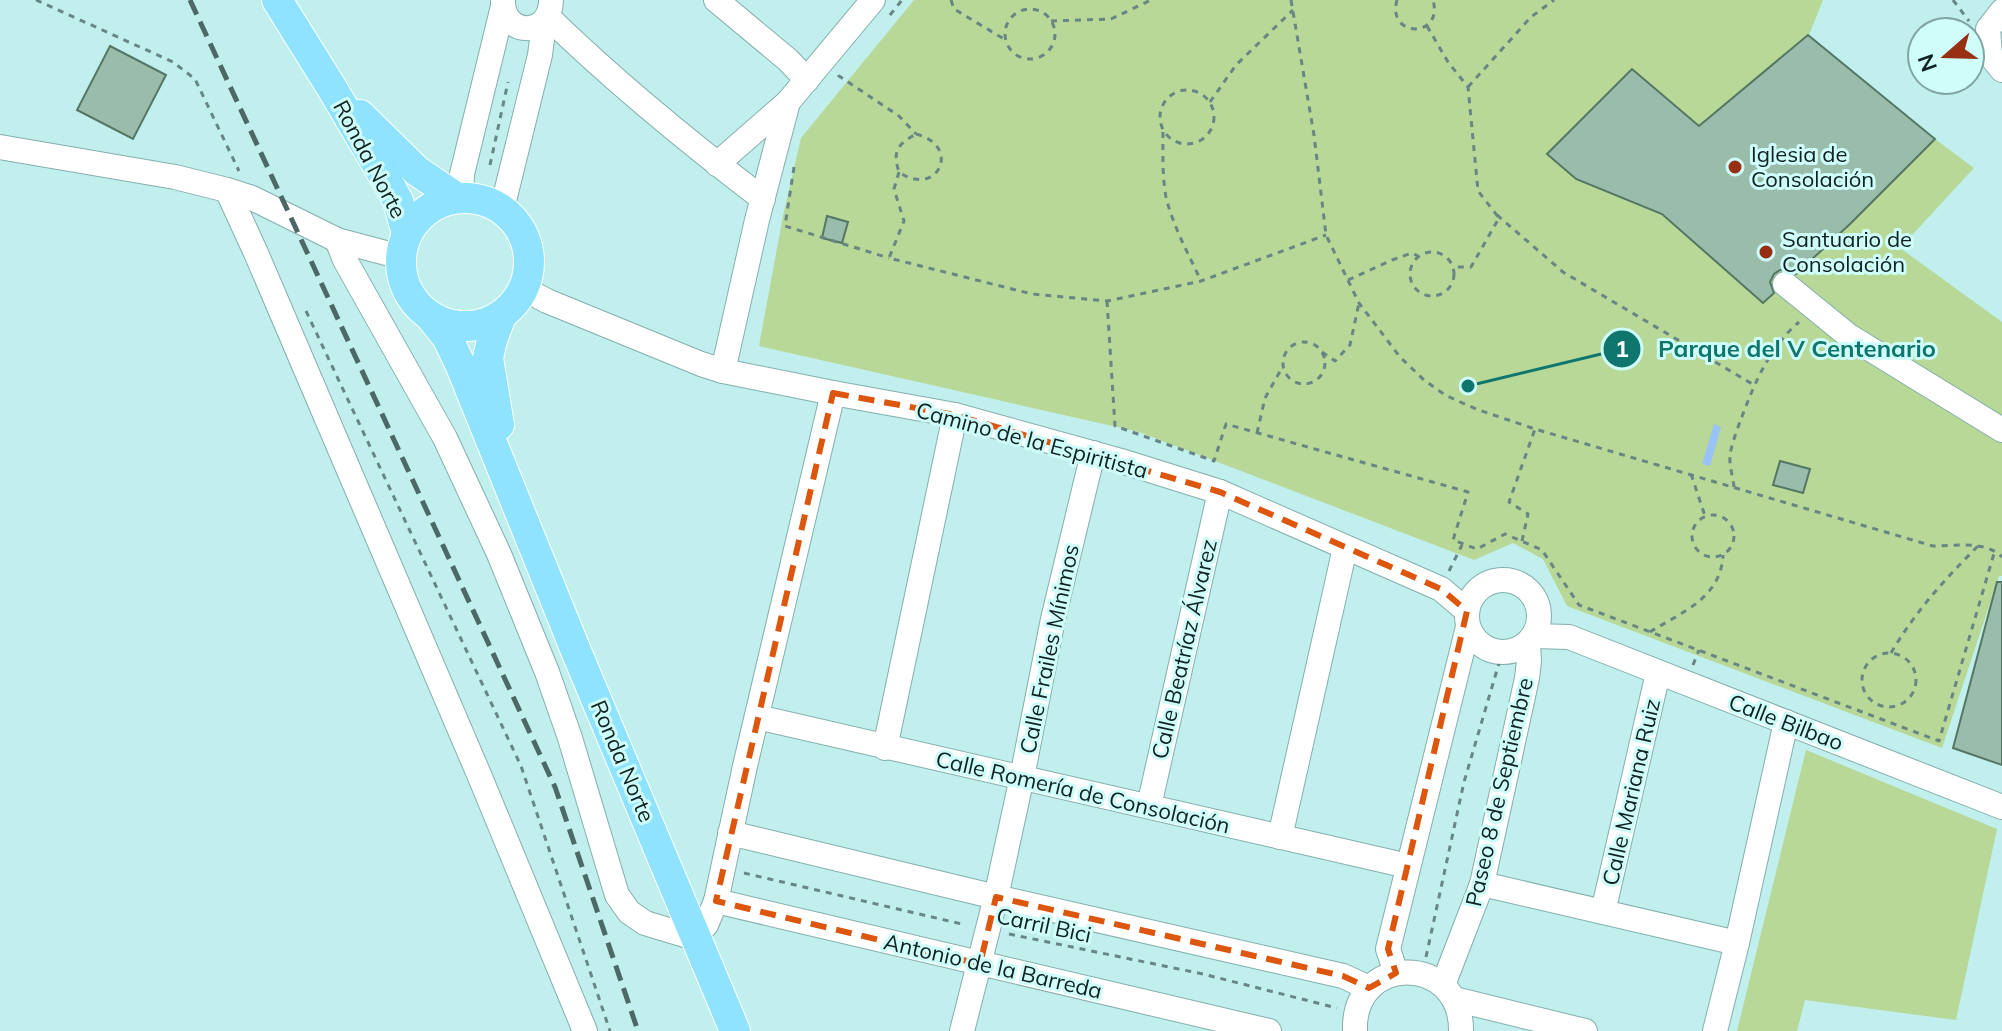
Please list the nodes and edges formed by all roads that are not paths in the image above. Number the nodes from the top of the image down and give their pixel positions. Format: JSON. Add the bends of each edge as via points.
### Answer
{"nodes":[{"id":1,"x":277,"y":0,"type":"edge"},
{"id":2,"x":716,"y":0,"type":"edge"},
{"id":3,"x":873,"y":0,"type":"edge"},
{"id":4,"x":503,"y":3,"type":"edge"},
{"id":5,"x":2002,"y":11,"type":"edge"},
{"id":6,"x":547,"y":14,"type":"edge"},
{"id":7,"x":2002,"y":70,"type":"edge"},
{"id":8,"x":807,"y":80,"type":"junction"},
{"id":9,"x":330,"y":85,"type":"junction"},
{"id":10,"x":788,"y":102,"type":"junction"},
{"id":11,"x":0,"y":147,"type":"edge"},
{"id":12,"x":717,"y":164,"type":"junction"},
{"id":13,"x":227,"y":190,"type":"junction"},
{"id":14,"x":459,"y":198,"type":"junction"},
{"id":15,"x":763,"y":199,"type":"junction"},
{"id":16,"x":502,"y":209,"type":"junction"},
{"id":17,"x":337,"y":240,"type":"junction"},
{"id":18,"x":404,"y":246,"type":"junction"},
{"id":19,"x":1785,"y":284,"type":"dead end"},
{"id":20,"x":524,"y":289,"type":"junction"},
{"id":21,"x":430,"y":316,"type":"junction"},
{"id":22,"x":501,"y":316,"type":"junction"},
{"id":23,"x":723,"y":371,"type":"junction"},
{"id":24,"x":833,"y":393,"type":"junction"},
{"id":25,"x":955,"y":415,"type":"junction"},
{"id":26,"x":2002,"y":430,"type":"edge"},
{"id":27,"x":1093,"y":453,"type":"junction"},
{"id":28,"x":512,"y":490,"type":"junction"},
{"id":29,"x":1220,"y":492,"type":"junction"},
{"id":30,"x":1345,"y":548,"type":"junction"},
{"id":31,"x":1539,"y":607,"type":"junction"},
{"id":32,"x":1470,"y":610,"type":"junction"},
{"id":33,"x":1569,"y":637,"type":"junction"},
{"id":34,"x":1531,"y":640,"type":"junction"},
{"id":35,"x":1658,"y":673,"type":"junction"},
{"id":36,"x":757,"y":717,"type":"junction"},
{"id":37,"x":1786,"y":722,"type":"junction"},
{"id":38,"x":885,"y":748,"type":"junction"},
{"id":39,"x":1022,"y":777,"type":"junction"},
{"id":40,"x":1149,"y":806,"type":"junction"},
{"id":41,"x":2002,"y":807,"type":"edge"},
{"id":42,"x":730,"y":833,"type":"junction"},
{"id":43,"x":1280,"y":837,"type":"junction"},
{"id":44,"x":1408,"y":866,"type":"junction"},
{"id":45,"x":1482,"y":884,"type":"junction"},
{"id":46,"x":996,"y":897,"type":"junction"},
{"id":47,"x":716,"y":901,"type":"junction"},
{"id":48,"x":1603,"y":912,"type":"junction"},
{"id":49,"x":696,"y":936,"type":"junction"},
{"id":50,"x":1737,"y":943,"type":"junction"},
{"id":51,"x":980,"y":964,"type":"junction"},
{"id":52,"x":1396,"y":973,"type":"junction"},
{"id":53,"x":1369,"y":988,"type":"junction"},
{"id":54,"x":1449,"y":992,"type":"junction"},
{"id":55,"x":585,"y":1031,"type":"edge"},
{"id":56,"x":735,"y":1031,"type":"edge"},
{"id":57,"x":962,"y":1031,"type":"edge"},
{"id":58,"x":1269,"y":1031,"type":"edge"},
{"id":59,"x":1355,"y":1031,"type":"edge"},
{"id":60,"x":1461,"y":1031,"type":"edge"},
{"id":61,"x":1585,"y":1031,"type":"edge"},
{"id":62,"x":1715,"y":1031,"type":"edge"}],
"edges":[{"from":1,"to":9,"type":"main road","name":"Ronda Norte"},
{"from":2,"to":8,"type":"street"},
{"from":3,"to":8,"type":"street"},
{"from":4,"to":6,"type":"street","via":[[508,19],[527,29]]},
{"from":4,"to":14,"type":"street"},
{"from":5,"to":7,"type":"street","via":[[1988,29],[1990,55]]},
{"from":6,"to":12,"type":"street","via":[[583,52]]},
{"from":6,"to":16,"type":"street"},
{"from":8,"to":10,"type":"street"},
{"from":9,"to":14,"type":"main road","name":"Ronda Norte","via":[[417,171]]},
{"from":9,"to":18,"type":"main road","name":"Ronda Norte","via":[[398,201]]},
{"from":10,"to":12,"type":"street"},
{"from":10,"to":15,"type":"street"},
{"from":11,"to":13,"type":"street"},
{"from":12,"to":15,"type":"street"},
{"from":13,"to":17,"type":"street"},
{"from":13,"to":55,"type":"street"},
{"from":14,"to":16,"type":"main road","name":"Ronda Norte","via":[[483,200]]},
{"from":14,"to":18,"type":"main road","name":"Ronda Norte","via":[[437,204],[419,217]]},
{"from":15,"to":23,"type":"street"},
{"from":16,"to":20,"type":"main road","via":[[525,237],[529,272]]},
{"from":17,"to":18,"type":"street"},
{"from":17,"to":49,"type":"street","via":[[445,438],[499,554],[566,725],[617,895],[645,923]]},
{"from":18,"to":21,"type":"main road","name":"Ronda Norte","via":[[402,274],[417,305]]},
{"from":19,"to":26,"type":"street","via":[[1849,336]]},
{"from":20,"to":22,"type":"main road","name":"Ronda Norte"},
{"from":20,"to":23,"type":"street","name":"Camino de la Espiritista"},
{"from":21,"to":22,"type":"main road","via":[[466,326]]},
{"from":21,"to":28,"type":"main road","name":"Ronda Norte","via":[[460,364]]},
{"from":22,"to":28,"type":"main road","name":"Ronda Norte","via":[[488,358]]},
{"from":23,"to":24,"type":"street","name":"Camino de la Espiritista"},
{"from":24,"to":25,"type":"street","name":"Camino de la Espiritista"},
{"from":24,"to":36,"type":"street"},
{"from":25,"to":27,"type":"street","name":"Camino de la Espiritista"},
{"from":25,"to":38,"type":"street"},
{"from":27,"to":29,"type":"street","name":"Camino de la Espiritista"},
{"from":27,"to":39,"type":"street","name":"Calle Frailes Mínimos"},
{"from":28,"to":49,"type":"main road","name":"Ronda Norte"},
{"from":29,"to":30,"type":"street","name":"Camino de la Espiritista"},
{"from":29,"to":40,"type":"street","name":"Calle Beatríaz Álvarez"},
{"from":30,"to":32,"type":"street","name":"Camino de la Espiritista","via":[[1441,589]]},
{"from":30,"to":43,"type":"street"},
{"from":31,"to":32,"type":"street","via":[[1524,586],[1504,579],[1491,581]]},
{"from":31,"to":33,"type":"street","name":"Calle Bilbao"},
{"from":31,"to":34,"type":"street","via":[[1539,624]]},
{"from":32,"to":34,"type":"street","via":[[1474,638],[1483,647],[1502,653]]},
{"from":32,"to":44,"type":"street"},
{"from":33,"to":34,"type":"street","name":"Calle Bilbao"},
{"from":33,"to":35,"type":"street","name":"Calle Bilbao"},
{"from":34,"to":45,"type":"street","name":"Paseo 8 de Septiembre"},
{"from":35,"to":37,"type":"street","name":"Calle Bilbao"},
{"from":35,"to":48,"type":"street","name":"Calle Mariana Ruiz"},
{"from":36,"to":38,"type":"street","name":"Calle Romería de Consolación"},
{"from":36,"to":42,"type":"street"},
{"from":37,"to":41,"type":"street","name":"Calle Bilbao"},
{"from":37,"to":50,"type":"street"},
{"from":38,"to":39,"type":"street","name":"Calle Romería de Consolación"},
{"from":39,"to":40,"type":"street","name":"Calle Romería de Consolación"},
{"from":39,"to":46,"type":"street","name":"Calle Frailes Mínimos"},
{"from":40,"to":43,"type":"street","name":"Calle Romería de Consolación"},
{"from":42,"to":46,"type":"street"},
{"from":42,"to":47,"type":"street"},
{"from":43,"to":44,"type":"street","name":"Calle Romería de Consolación"},
{"from":44,"to":52,"type":"street","via":[[1388,949]]},
{"from":45,"to":48,"type":"street"},
{"from":45,"to":54,"type":"street","name":"Paseo 8 de Septiembre"},
{"from":46,"to":51,"type":"street","name":"Calle Frailes Mínimos"},
{"from":46,"to":53,"type":"street","via":[[1343,976]]},
{"from":47,"to":49,"type":"street"},
{"from":47,"to":51,"type":"street","name":"Antonio de la Barreda"},
{"from":48,"to":50,"type":"street"},
{"from":49,"to":56,"type":"main road","name":"Ronda Norte"},
{"from":50,"to":62,"type":"street"},
{"from":51,"to":57,"type":"street","name":"Calle Frailes Mínimos"},
{"from":51,"to":58,"type":"street","name":"Antonio de la Barreda"},
{"from":52,"to":53,"type":"street"},
{"from":52,"to":54,"type":"street","via":[[1429,976]]},
{"from":53,"to":59,"type":"street","via":[[1359,1002]]},
{"from":54,"to":60,"type":"street","via":[[1460,1014]]},
{"from":54,"to":61,"type":"street"}]}
